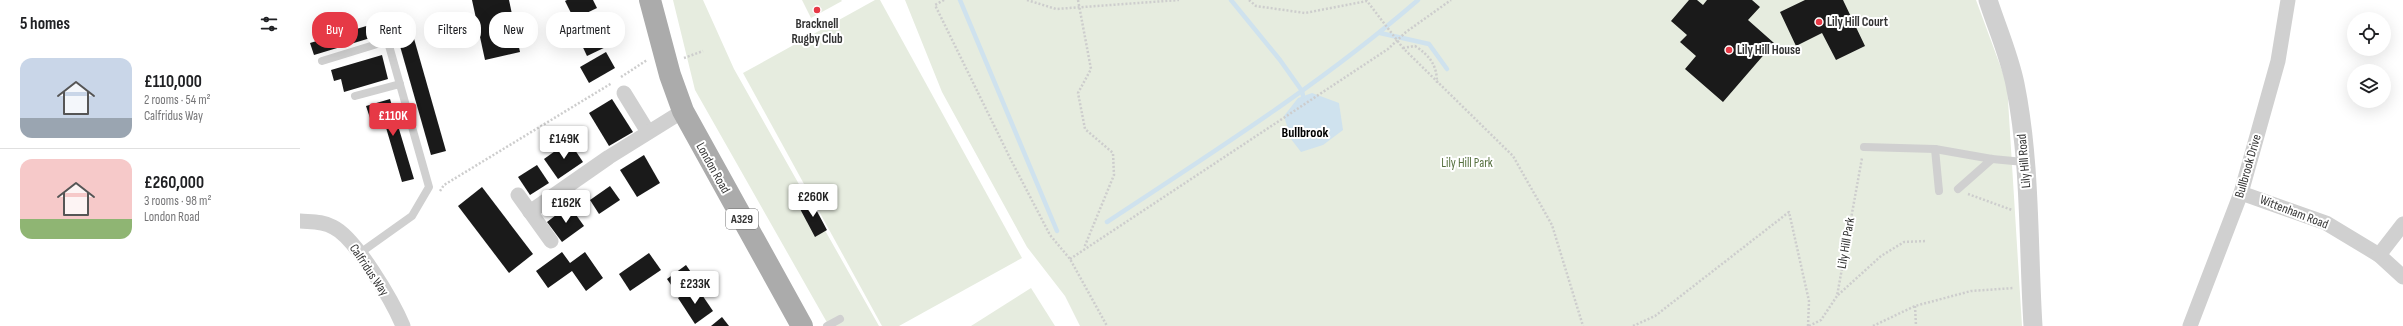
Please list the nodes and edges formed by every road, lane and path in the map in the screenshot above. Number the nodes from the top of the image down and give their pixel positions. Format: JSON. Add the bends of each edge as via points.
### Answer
{"nodes":[{"id":1,"x":650,"y":0,"type":"edge"},
{"id":2,"x":944,"y":0,"type":"edge"},
{"id":3,"x":1027,"y":0,"type":"edge"},
{"id":4,"x":1078,"y":0,"type":"edge"},
{"id":5,"x":1179,"y":0,"type":"edge"},
{"id":6,"x":1249,"y":0,"type":"edge"},
{"id":7,"x":1366,"y":0,"type":"edge"},
{"id":8,"x":1451,"y":0,"type":"edge"},
{"id":9,"x":1988,"y":0,"type":"edge"},
{"id":10,"x":2288,"y":0,"type":"edge"},
{"id":11,"x":1079,"y":7,"type":"junction"},
{"id":12,"x":1397,"y":39,"type":"junction"},
{"id":13,"x":366,"y":47,"type":"edge"},
{"id":14,"x":389,"y":48,"type":"edge"},
{"id":15,"x":1403,"y":48,"type":"junction"},
{"id":16,"x":703,"y":51,"type":"dead end"},
{"id":17,"x":650,"y":58,"type":"dead end"},
{"id":18,"x":678,"y":60,"type":"dead end"},
{"id":19,"x":322,"y":62,"type":"dead end"},
{"id":20,"x":400,"y":84,"type":"junction"},
{"id":21,"x":1437,"y":84,"type":"junction"},
{"id":22,"x":624,"y":93,"type":"dead end"},
{"id":23,"x":355,"y":96,"type":"dead end"},
{"id":24,"x":683,"y":111,"type":"junction"},
{"id":25,"x":648,"y":132,"type":"junction"},
{"id":26,"x":1864,"y":147,"type":"joint"},
{"id":27,"x":1936,"y":149,"type":"junction"},
{"id":28,"x":1992,"y":159,"type":"junction"},
{"id":29,"x":2024,"y":162,"type":"junction"},
{"id":30,"x":1958,"y":189,"type":"joint"},
{"id":31,"x":1939,"y":191,"type":"dead end"},
{"id":32,"x":2241,"y":193,"type":"junction"},
{"id":33,"x":518,"y":195,"type":"dead end"},
{"id":34,"x":435,"y":197,"type":"dead end"},
{"id":35,"x":530,"y":212,"type":"junction"},
{"id":36,"x":2014,"y":218,"type":"dead end"},
{"id":37,"x":300,"y":221,"type":"edge"},
{"id":38,"x":2403,"y":224,"type":"edge"},
{"id":39,"x":550,"y":241,"type":"dead end"},
{"id":40,"x":1926,"y":242,"type":"dead end"},
{"id":41,"x":1084,"y":248,"type":"junction"},
{"id":42,"x":360,"y":253,"type":"junction"},
{"id":43,"x":2379,"y":255,"type":"junction"},
{"id":44,"x":1070,"y":259,"type":"junction"},
{"id":45,"x":2403,"y":277,"type":"edge"},
{"id":46,"x":2031,"y":287,"type":"junction"},
{"id":47,"x":1837,"y":296,"type":"junction"},
{"id":48,"x":1915,"y":306,"type":"junction"},
{"id":49,"x":840,"y":319,"type":"dead end"},
{"id":50,"x":403,"y":326,"type":"edge"},
{"id":51,"x":802,"y":326,"type":"edge"},
{"id":52,"x":827,"y":326,"type":"edge"},
{"id":53,"x":1107,"y":326,"type":"edge"},
{"id":54,"x":1583,"y":326,"type":"edge"},
{"id":55,"x":1633,"y":326,"type":"edge"},
{"id":56,"x":1808,"y":326,"type":"edge"},
{"id":57,"x":1873,"y":326,"type":"edge"},
{"id":58,"x":1916,"y":326,"type":"edge"},
{"id":59,"x":2033,"y":326,"type":"edge"},
{"id":60,"x":2190,"y":326,"type":"edge"}],
"edges":[{"from":1,"to":24,"type":"main road","name":"London Road","number":"A329"},
{"from":2,"to":44,"type":"path","via":[[935,5],[1050,235]]},
{"from":3,"to":11,"type":"path","via":[[1056,9]]},
{"from":4,"to":11,"type":"path"},
{"from":5,"to":11,"type":"path"},
{"from":6,"to":7,"type":"path","via":[[1256,6],[1306,13]]},
{"from":7,"to":12,"type":"path"},
{"from":8,"to":12,"type":"path"},
{"from":9,"to":29,"type":"street","name":"Lily Hill Road","via":[[2015,83]]},
{"from":10,"to":32,"type":"street","name":"Bullbrook Drive","via":[[2278,61]]},
{"from":11,"to":41,"type":"path","via":[[1091,69],[1078,93],[1085,129],[1112,153],[1114,176]]},
{"from":12,"to":15,"type":"path"},
{"from":12,"to":41,"type":"path","via":[[1388,49]]},
{"from":13,"to":19,"type":"lane"},
{"from":14,"to":20,"type":"lane"},
{"from":15,"to":21,"type":"path"},
{"from":15,"to":21,"type":"path","via":[[1416,46],[1428,55],[1437,69]]},
{"from":16,"to":18,"type":"path"},
{"from":17,"to":34,"type":"path","via":[[444,185]]},
{"from":20,"to":23,"type":"lane"},
{"from":20,"to":42,"type":"lane","via":[[429,187],[412,216]]},
{"from":21,"to":54,"type":"path","via":[[1512,156],[1552,225]]},
{"from":22,"to":25,"type":"street"},
{"from":24,"to":25,"type":"street"},
{"from":24,"to":51,"type":"main road","name":"London Road","number":"A329"},
{"from":25,"to":35,"type":"street"},
{"from":26,"to":27,"type":"lane"},
{"from":26,"to":47,"type":"path","name":"Lily Hill Park"},
{"from":27,"to":28,"type":"lane"},
{"from":27,"to":31,"type":"lane"},
{"from":28,"to":29,"type":"lane"},
{"from":28,"to":30,"type":"lane"},
{"from":29,"to":46,"type":"street","name":"Lily Hill Road"},
{"from":30,"to":36,"type":"path","via":[[2013,211]]},
{"from":32,"to":43,"type":"street","name":"Wittenham Road","via":[[2326,223]]},
{"from":32,"to":60,"type":"street","name":"Bullbrook Drive"},
{"from":33,"to":35,"type":"street"},
{"from":35,"to":39,"type":"street"},
{"from":37,"to":42,"type":"street","name":"Calfridus Way","via":[[334,227]]},
{"from":38,"to":43,"type":"street"},
{"from":40,"to":47,"type":"path","via":[[1904,242],[1881,256]]},
{"from":41,"to":44,"type":"path"},
{"from":42,"to":50,"type":"street","name":"Calfridus Way"},
{"from":43,"to":45,"type":"street","name":"Wittenham Road"},
{"from":44,"to":53,"type":"path"},
{"from":46,"to":48,"type":"path","via":[[1971,291]]},
{"from":46,"to":59,"type":"street","name":"Lily Hill Road"},
{"from":47,"to":56,"type":"path","name":"Lily Hill Park","via":[[1821,320]]},
{"from":48,"to":57,"type":"path"},
{"from":48,"to":58,"type":"path"},
{"from":49,"to":52,"type":"lane"},
{"from":55,"to":56,"type":"path","name":"Lily Hill Park","via":[[1655,316],[1789,212],[1809,301]]}]}
